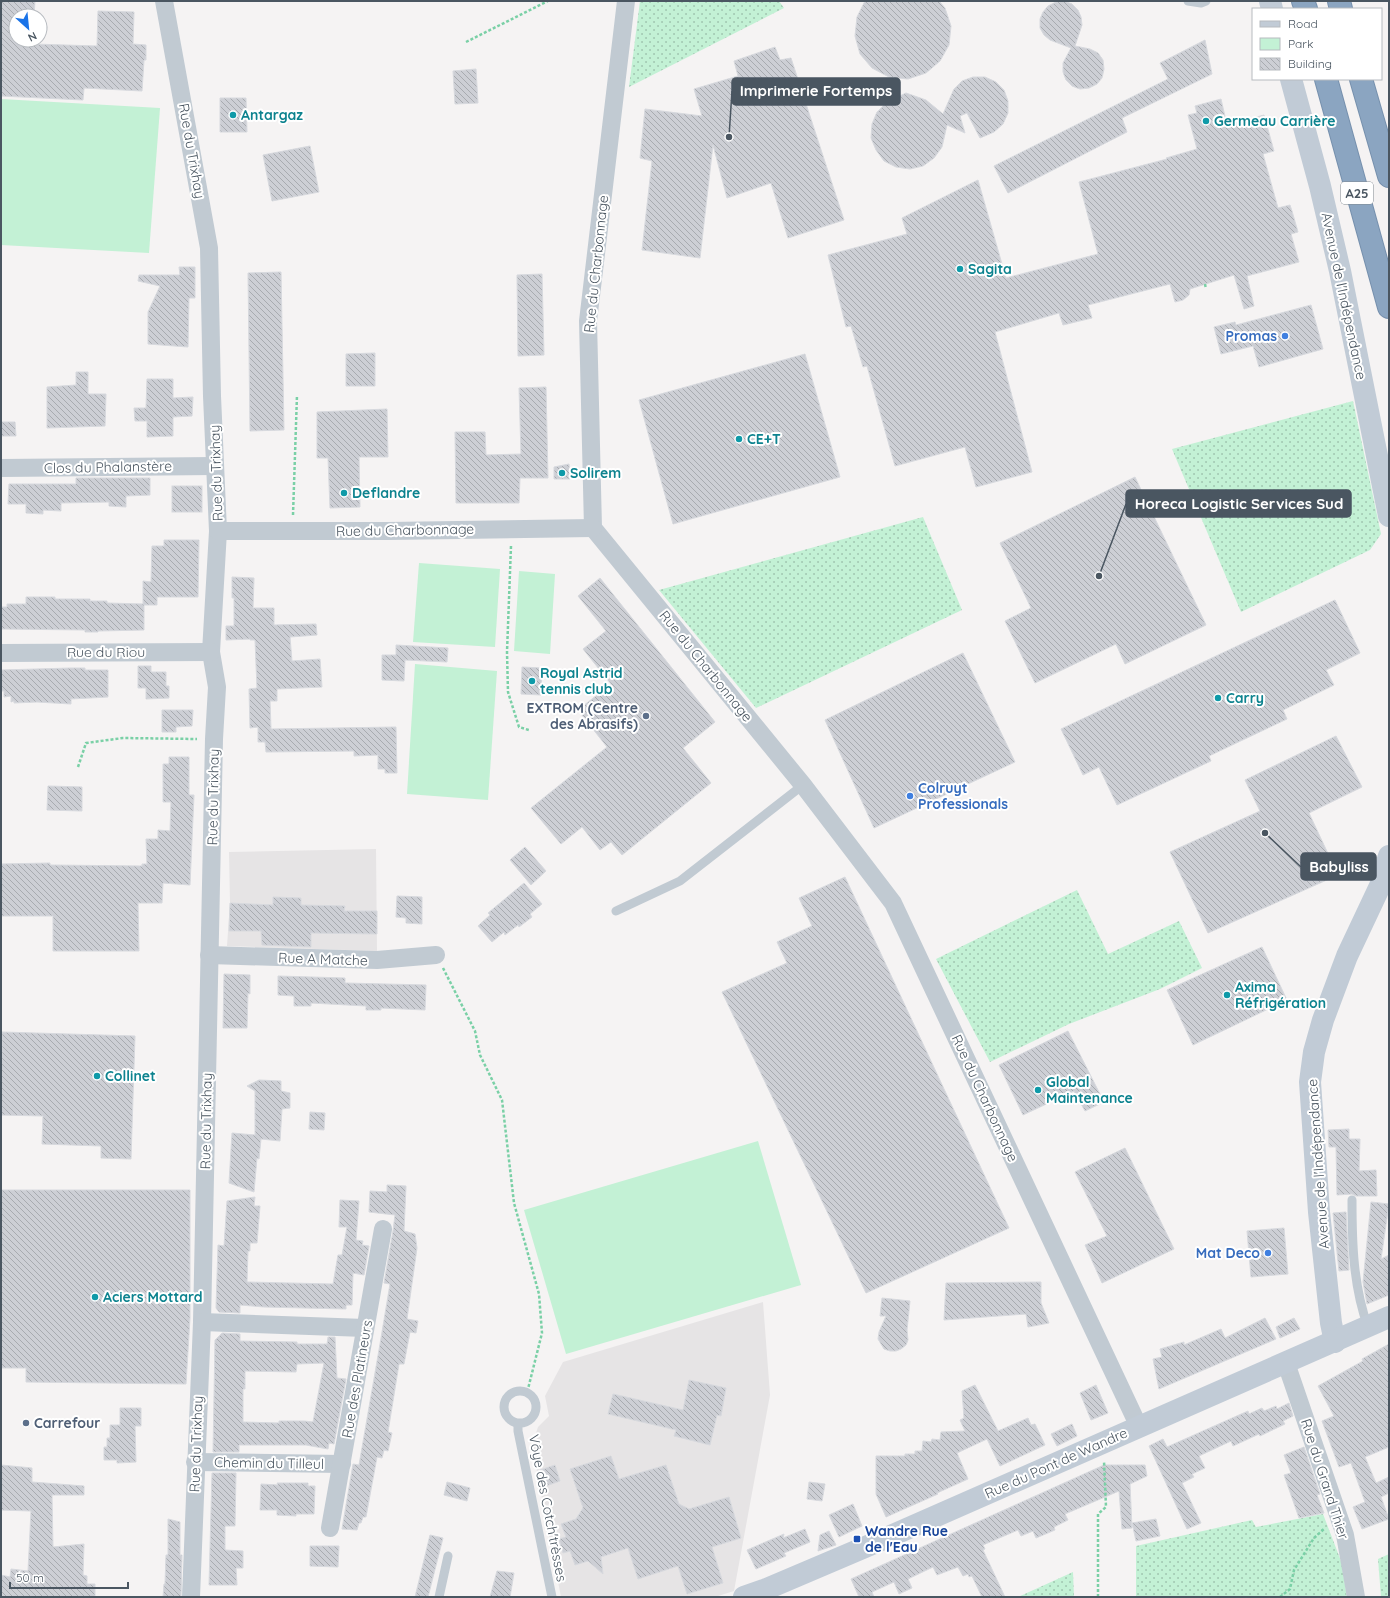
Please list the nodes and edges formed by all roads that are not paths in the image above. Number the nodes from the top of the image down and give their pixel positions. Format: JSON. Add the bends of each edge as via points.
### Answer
{"nodes":[{"id":1,"x":164,"y":1,"type":"edge"},
{"id":2,"x":626,"y":1,"type":"edge"},
{"id":3,"x":1188,"y":1,"type":"edge"},
{"id":4,"x":1206,"y":1,"type":"edge"},
{"id":5,"x":1291,"y":80,"type":"edge"},
{"id":6,"x":1326,"y":80,"type":"edge"},
{"id":7,"x":1361,"y":80,"type":"edge"},
{"id":8,"x":1389,"y":176,"type":"edge"},
{"id":9,"x":1389,"y":308,"type":"edge"},
{"id":10,"x":215,"y":466,"type":"junction"},
{"id":11,"x":1,"y":468,"type":"edge"},
{"id":12,"x":1389,"y":516,"type":"edge"},
{"id":13,"x":593,"y":528,"type":"junction"},
{"id":14,"x":218,"y":531,"type":"junction"},
{"id":15,"x":211,"y":652,"type":"junction"},
{"id":16,"x":1,"y":653,"type":"edge"},
{"id":17,"x":803,"y":785,"type":"junction"},
{"id":18,"x":1389,"y":856,"type":"edge"},
{"id":19,"x":616,"y":911,"type":"dead end"},
{"id":20,"x":209,"y":955,"type":"junction"},
{"id":21,"x":436,"y":955,"type":"road end"},
{"id":22,"x":1352,"y":1200,"type":"dead end"},
{"id":23,"x":383,"y":1229,"type":"dead end"},
{"id":24,"x":1389,"y":1317,"type":"edge"},
{"id":25,"x":202,"y":1322,"type":"junction"},
{"id":26,"x":1368,"y":1327,"type":"junction"},
{"id":27,"x":365,"y":1328,"type":"junction"},
{"id":28,"x":1335,"y":1342,"type":"junction"},
{"id":29,"x":1286,"y":1363,"type":"junction"},
{"id":30,"x":518,"y":1424,"type":"junction"},
{"id":31,"x":1139,"y":1427,"type":"junction"},
{"id":32,"x":195,"y":1462,"type":"junction"},
{"id":33,"x":342,"y":1464,"type":"junction"},
{"id":34,"x":330,"y":1528,"type":"dead end"},
{"id":35,"x":448,"y":1556,"type":"dead end"},
{"id":36,"x":191,"y":1597,"type":"edge"},
{"id":37,"x":439,"y":1597,"type":"edge"},
{"id":38,"x":552,"y":1597,"type":"edge"},
{"id":39,"x":744,"y":1597,"type":"edge"},
{"id":40,"x":1356,"y":1597,"type":"edge"}],
"edges":[{"from":1,"to":10,"type":"street","name":"Rue du Trixhay","via":[[209,248]]},
{"from":2,"to":13,"type":"street","name":"Rue du Charbonnage","via":[[588,321]]},
{"from":3,"to":4,"type":"lane"},
{"from":5,"to":12,"type":"main road","name":"Avenue de l'Indépendance","via":[[1340,271]]},
{"from":6,"to":9,"type":"highway","number":"A25"},
{"from":7,"to":8,"type":"highway","number":"A25"},
{"from":10,"to":11,"type":"street","name":"Clos du Phalanstère"},
{"from":10,"to":14,"type":"street","name":"Rue du Trixhay"},
{"from":13,"to":14,"type":"street","name":"Rue du Charbonnage"},
{"from":13,"to":17,"type":"street","name":"Rue du Charbonnage"},
{"from":14,"to":15,"type":"street","name":"Rue du Trixhay"},
{"from":15,"to":16,"type":"street","name":"Rue du Riou"},
{"from":15,"to":20,"type":"street","name":"Rue du Trixhay","via":[[217,688]]},
{"from":17,"to":19,"type":"lane","via":[[680,881]]},
{"from":17,"to":31,"type":"street","name":"Rue du Charbonnage","via":[[893,903]]},
{"from":18,"to":28,"type":"main road","name":"Avenue de l'Indépendance","via":[[1380,886],[1347,956],[1323,1020],[1314,1052],[1310,1082],[1320,1212]]},
{"from":20,"to":21,"type":"street","name":"Rue A Matche","via":[[377,960]]},
{"from":20,"to":25,"type":"street","name":"Rue du Trixhay"},
{"from":22,"to":26,"type":"lane","via":[[1355,1272],[1361,1308]]},
{"from":23,"to":27,"type":"street","name":"Rue des Platineurs"},
{"from":24,"to":26,"type":"main road","name":"Rue du Pont de Wandre"},
{"from":25,"to":27,"type":"street"},
{"from":25,"to":32,"type":"street","name":"Rue du Trixhay"},
{"from":26,"to":28,"type":"main road","name":"Rue du Pont de Wandre"},
{"from":27,"to":33,"type":"street","name":"Rue des Platineurs"},
{"from":28,"to":29,"type":"main road","name":"Rue du Pont de Wandre"},
{"from":29,"to":31,"type":"main road","name":"Rue du Pont de Wandre"},
{"from":29,"to":40,"type":"street","name":"Rue du Grand Thier","via":[[1344,1535]]},
{"from":30,"to":30,"type":"lane","via":[[528,1422],[534,1415],[536,1405],[527,1393],[518,1391],[509,1395],[504,1403],[504,1412],[509,1420]]},
{"from":30,"to":38,"type":"lane","name":"Vôye des Cotch'trèsses"},
{"from":31,"to":39,"type":"main road","name":"Rue du Pont de Wandre"},
{"from":32,"to":33,"type":"street","name":"Chemin du Tilleul"},
{"from":32,"to":36,"type":"street","name":"Rue du Trixhay"},
{"from":33,"to":34,"type":"street","name":"Rue des Platineurs"},
{"from":35,"to":37,"type":"lane"}]}
